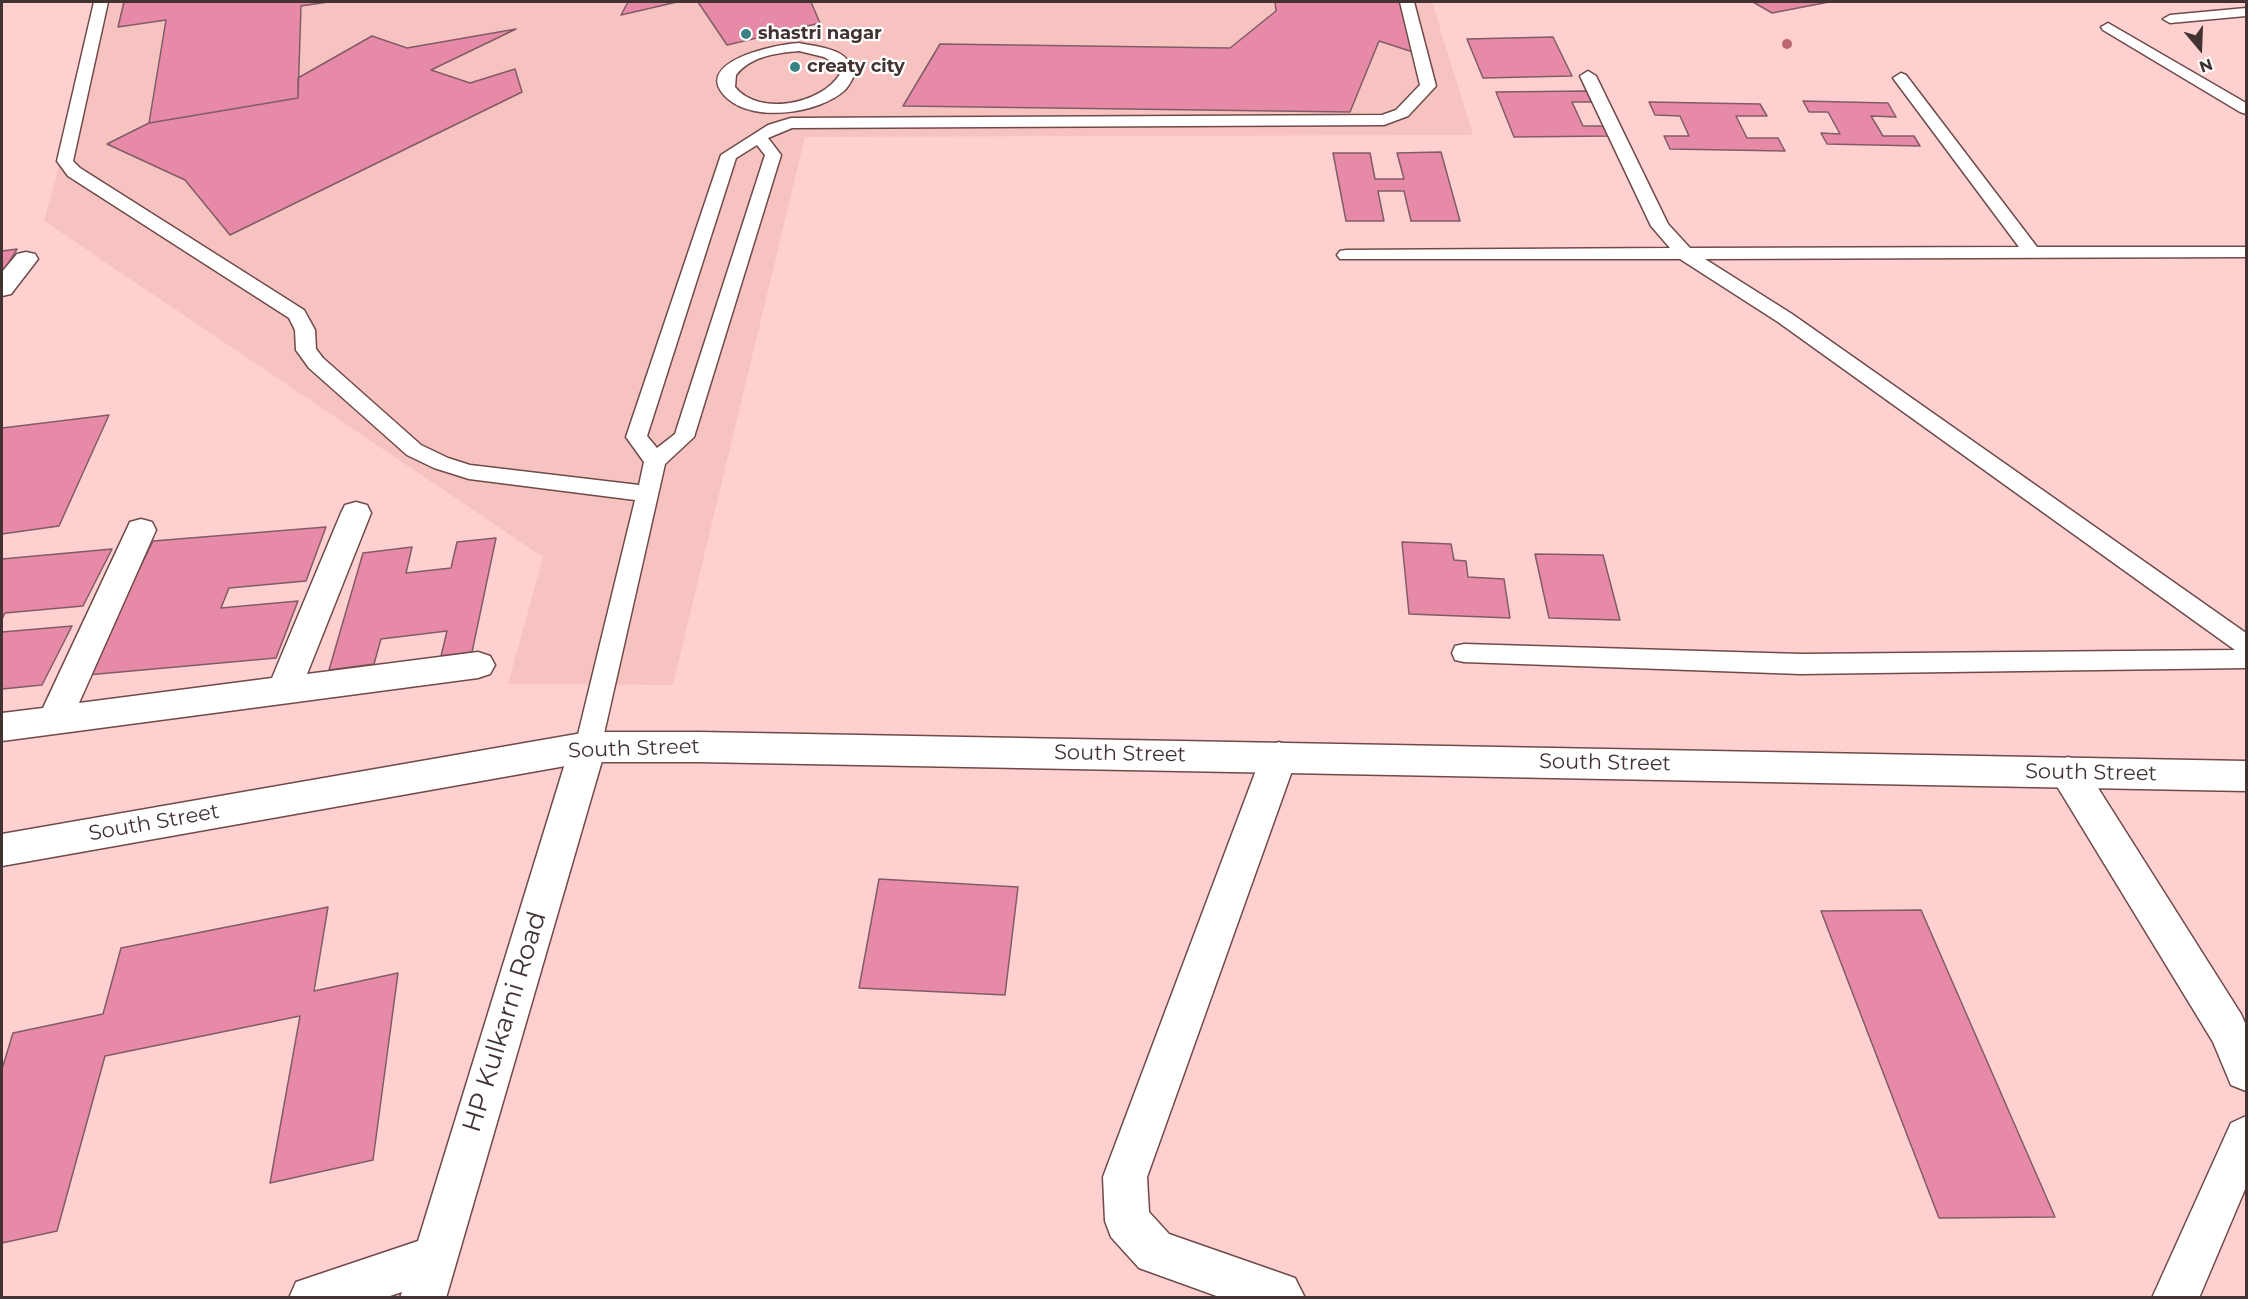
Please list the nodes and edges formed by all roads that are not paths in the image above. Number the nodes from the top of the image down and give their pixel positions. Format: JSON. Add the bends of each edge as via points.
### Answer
{"nodes":[{"id":1,"x":101,"y":2,"type":"edge"},
{"id":2,"x":1407,"y":2,"type":"edge"},
{"id":3,"x":2247,"y":12,"type":"edge"},
{"id":4,"x":2170,"y":19,"type":"dead end"},
{"id":5,"x":2108,"y":27,"type":"dead end"},
{"id":6,"x":1588,"y":76,"type":"dead end"},
{"id":7,"x":1901,"y":78,"type":"dead end"},
{"id":8,"x":803,"y":105,"type":"junction"},
{"id":9,"x":2247,"y":109,"type":"edge"},
{"id":10,"x":806,"y":122,"type":"junction"},
{"id":11,"x":759,"y":137,"type":"junction"},
{"id":12,"x":2247,"y":252,"type":"edge"},
{"id":13,"x":2032,"y":253,"type":"junction"},
{"id":14,"x":1346,"y":255,"type":"dead end"},
{"id":15,"x":1686,"y":255,"type":"junction"},
{"id":16,"x":26,"y":259,"type":"dead end"},
{"id":17,"x":2,"y":288,"type":"edge"},
{"id":18,"x":655,"y":461,"type":"junction"},
{"id":19,"x":646,"y":494,"type":"junction"},
{"id":20,"x":356,"y":513,"type":"dead end"},
{"id":21,"x":141,"y":530,"type":"dead end"},
{"id":22,"x":2247,"y":645,"type":"edge"},
{"id":23,"x":1464,"y":653,"type":"dead end"},
{"id":24,"x":2247,"y":659,"type":"edge"},
{"id":25,"x":478,"y":665,"type":"dead end"},
{"id":26,"x":284,"y":690,"type":"junction"},
{"id":27,"x":54,"y":720,"type":"junction"},
{"id":28,"x":2,"y":727,"type":"edge"},
{"id":29,"x":588,"y":747,"type":"junction"},
{"id":30,"x":1279,"y":757,"type":"junction"},
{"id":31,"x":2068,"y":772,"type":"junction"},
{"id":32,"x":2247,"y":776,"type":"edge"},
{"id":33,"x":2,"y":850,"type":"edge"},
{"id":34,"x":2247,"y":1070,"type":"edge"},
{"id":35,"x":2247,"y":1138,"type":"edge"},
{"id":36,"x":429,"y":1278,"type":"edge"},
{"id":37,"x":312,"y":1298,"type":"edge"},
{"id":38,"x":1282,"y":1298,"type":"edge"},
{"id":39,"x":2175,"y":1298,"type":"edge"}],
"edges":[{"from":1,"to":19,"type":"lane","via":[[65,161],[74,172],[297,314],[305,330],[306,350],[316,363],[414,450],[469,472]]},
{"from":2,"to":10,"type":"lane","via":[[1428,86],[1402,113],[1384,120]]},
{"from":3,"to":4,"type":"lane"},
{"from":5,"to":9,"type":"lane"},
{"from":6,"to":15,"type":"lane","via":[[1660,226]]},
{"from":7,"to":13,"type":"lane"},
{"from":8,"to":8,"type":"lane","via":[[783,108],[746,103],[733,97],[725,78],[744,59],[779,48],[818,49],[844,61],[846,81],[837,91]]},
{"from":8,"to":10,"type":"lane"},
{"from":10,"to":11,"type":"lane","via":[[774,128]]},
{"from":11,"to":18,"type":"lane","via":[[773,154],[684,437]]},
{"from":11,"to":18,"type":"lane","via":[[729,155],[636,437]]},
{"from":12,"to":13,"type":"lane"},
{"from":13,"to":15,"type":"lane"},
{"from":14,"to":15,"type":"lane"},
{"from":15,"to":22,"type":"lane","via":[[1785,318]]},
{"from":16,"to":17,"type":"street"},
{"from":18,"to":19,"type":"lane"},
{"from":19,"to":29,"type":"lane"},
{"from":20,"to":26,"type":"street"},
{"from":21,"to":27,"type":"street"},
{"from":23,"to":24,"type":"lane","via":[[1801,664]]},
{"from":25,"to":26,"type":"street"},
{"from":26,"to":27,"type":"street"},
{"from":27,"to":28,"type":"street"},
{"from":29,"to":30,"type":"street","name":"South Street"},
{"from":29,"to":33,"type":"street","name":"South Street"},
{"from":29,"to":36,"type":"street","name":"HP Kulkarni Road"},
{"from":30,"to":31,"type":"street","name":"South Street"},
{"from":30,"to":38,"type":"street","via":[[1125,1177],[1127,1221],[1155,1252]]},
{"from":31,"to":32,"type":"street","name":"South Street"},
{"from":31,"to":34,"type":"street","via":[[2227,1028]]},
{"from":35,"to":39,"type":"street"},
{"from":36,"to":37,"type":"street"}]}
